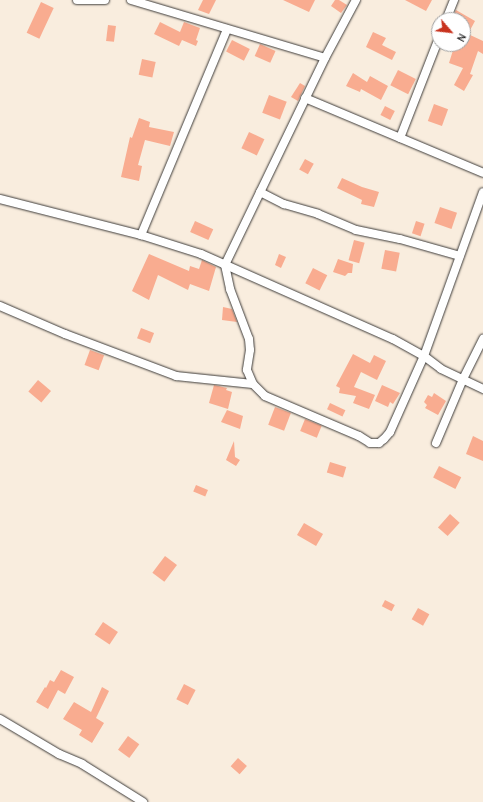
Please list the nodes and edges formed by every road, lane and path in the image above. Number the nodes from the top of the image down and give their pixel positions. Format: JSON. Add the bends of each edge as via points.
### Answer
{"nodes":[{"id":1,"x":77,"y":0,"type":"edge"},
{"id":2,"x":87,"y":0,"type":"edge"},
{"id":3,"x":105,"y":0,"type":"edge"},
{"id":4,"x":131,"y":0,"type":"edge"},
{"id":5,"x":356,"y":0,"type":"edge"},
{"id":6,"x":454,"y":0,"type":"edge"},
{"id":7,"x":449,"y":12,"type":"edge"},
{"id":8,"x":227,"y":29,"type":"junction"},
{"id":9,"x":434,"y":52,"type":"edge"},
{"id":10,"x":325,"y":58,"type":"junction"},
{"id":11,"x":306,"y":98,"type":"junction"},
{"id":12,"x":400,"y":138,"type":"junction"},
{"id":13,"x":483,"y":173,"type":"edge"},
{"id":14,"x":260,"y":192,"type":"junction"},
{"id":15,"x":483,"y":192,"type":"edge"},
{"id":16,"x":0,"y":199,"type":"edge"},
{"id":17,"x":141,"y":235,"type":"junction"},
{"id":18,"x":460,"y":256,"type":"junction"},
{"id":19,"x":225,"y":265,"type":"junction"},
{"id":20,"x":0,"y":306,"type":"edge"},
{"id":21,"x":483,"y":338,"type":"edge"},
{"id":22,"x":424,"y":356,"type":"junction"},
{"id":23,"x":463,"y":379,"type":"junction"},
{"id":24,"x":253,"y":384,"type":"junction"},
{"id":25,"x":483,"y":389,"type":"edge"},
{"id":26,"x":436,"y":443,"type":"dead end"},
{"id":27,"x":0,"y":719,"type":"edge"},
{"id":28,"x":143,"y":802,"type":"edge"}],
"edges":[{"from":1,"to":2,"type":"street"},
{"from":2,"to":3,"type":"street"},
{"from":4,"to":8,"type":"street"},
{"from":5,"to":10,"type":"street"},
{"from":6,"to":7,"type":"street"},
{"from":8,"to":10,"type":"street"},
{"from":8,"to":17,"type":"street"},
{"from":9,"to":12,"type":"street"},
{"from":10,"to":11,"type":"street"},
{"from":11,"to":12,"type":"street"},
{"from":11,"to":14,"type":"street"},
{"from":12,"to":13,"type":"street"},
{"from":14,"to":18,"type":"street","via":[[284,204],[318,214],[356,230]]},
{"from":14,"to":19,"type":"street"},
{"from":15,"to":18,"type":"street"},
{"from":16,"to":17,"type":"street"},
{"from":17,"to":19,"type":"street","via":[[201,254]]},
{"from":18,"to":22,"type":"street"},
{"from":19,"to":22,"type":"street","via":[[393,339]]},
{"from":19,"to":24,"type":"street","via":[[230,289],[249,339],[247,370]]},
{"from":20,"to":24,"type":"street","via":[[176,376]]},
{"from":21,"to":23,"type":"street"},
{"from":22,"to":23,"type":"street","via":[[441,369]]},
{"from":22,"to":24,"type":"street","via":[[390,432],[379,443],[370,443],[265,396]]},
{"from":23,"to":25,"type":"street"},
{"from":23,"to":26,"type":"street"},
{"from":27,"to":28,"type":"street","via":[[59,754],[82,764]]}]}
